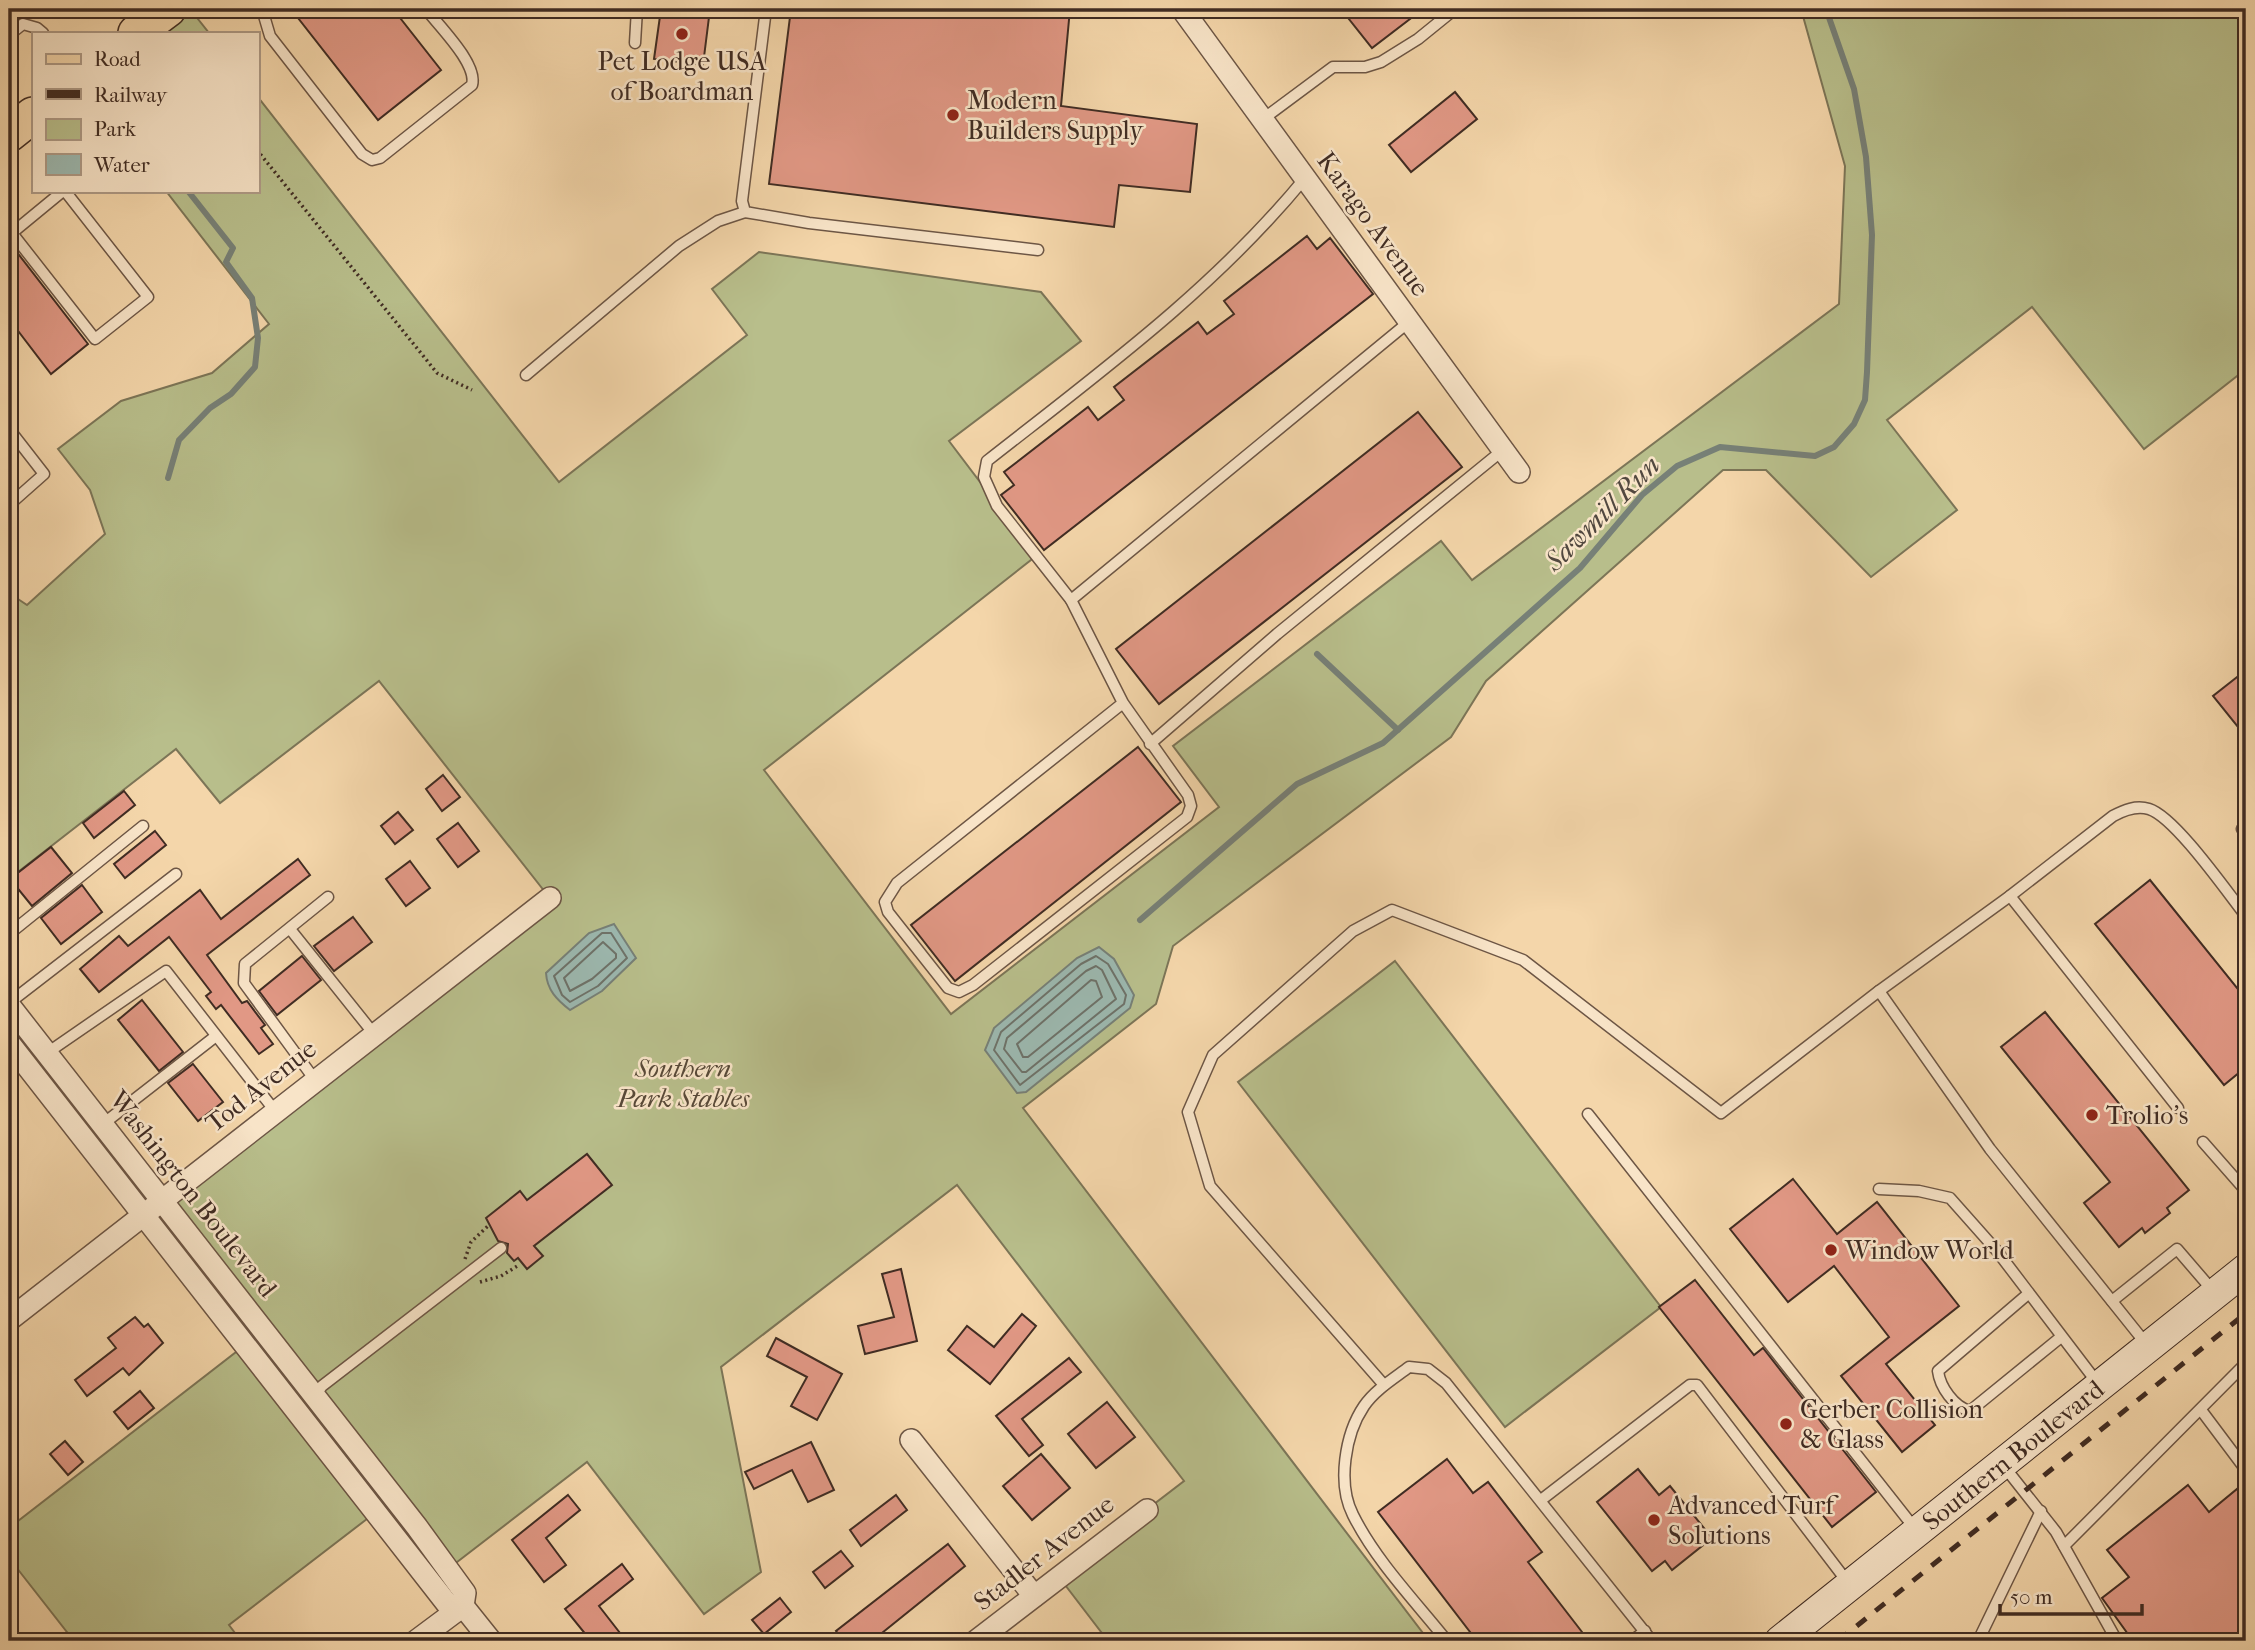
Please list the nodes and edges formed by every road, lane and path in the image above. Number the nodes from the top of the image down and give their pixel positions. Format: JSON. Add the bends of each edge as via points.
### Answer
{"nodes":[{"id":1,"x":168,"y":9,"type":"edge"},
{"id":2,"x":426,"y":9,"type":"edge"},
{"id":3,"x":637,"y":9,"type":"edge"},
{"id":4,"x":766,"y":9,"type":"edge"},
{"id":5,"x":1182,"y":9,"type":"edge"},
{"id":6,"x":1455,"y":9,"type":"edge"},
{"id":7,"x":266,"y":11,"type":"edge"},
{"id":8,"x":42,"y":32,"type":"edge"},
{"id":9,"x":137,"y":32,"type":"edge"},
{"id":10,"x":9,"y":35,"type":"edge"},
{"id":11,"x":635,"y":43,"type":"dead end"},
{"id":12,"x":32,"y":116,"type":"edge"},
{"id":13,"x":1263,"y":119,"type":"junction"},
{"id":14,"x":9,"y":134,"type":"edge"},
{"id":15,"x":259,"y":152,"type":"edge"},
{"id":16,"x":1306,"y":178,"type":"junction"},
{"id":17,"x":63,"y":192,"type":"edge"},
{"id":18,"x":65,"y":192,"type":"edge"},
{"id":19,"x":745,"y":212,"type":"junction"},
{"id":20,"x":1038,"y":250,"type":"dead end"},
{"id":21,"x":1410,"y":321,"type":"junction"},
{"id":22,"x":526,"y":375,"type":"dead end"},
{"id":23,"x":472,"y":390,"type":"dead end"},
{"id":24,"x":9,"y":429,"type":"edge"},
{"id":25,"x":1503,"y":450,"type":"junction"},
{"id":26,"x":1519,"y":472,"type":"dead end"},
{"id":27,"x":9,"y":505,"type":"edge"},
{"id":28,"x":1070,"y":600,"type":"junction"},
{"id":29,"x":1123,"y":703,"type":"junction"},
{"id":30,"x":1150,"y":744,"type":"junction"},
{"id":31,"x":144,"y":826,"type":"dead end"},
{"id":32,"x":176,"y":874,"type":"dead end"},
{"id":33,"x":2010,"y":896,"type":"junction"},
{"id":34,"x":328,"y":897,"type":"dead end"},
{"id":35,"x":550,"y":898,"type":"dead end"},
{"id":36,"x":2246,"y":916,"type":"edge"},
{"id":37,"x":290,"y":929,"type":"junction"},
{"id":38,"x":9,"y":934,"type":"edge"},
{"id":39,"x":1879,"y":991,"type":"junction"},
{"id":40,"x":9,"y":1004,"type":"edge"},
{"id":41,"x":26,"y":1026,"type":"junction"},
{"id":42,"x":374,"y":1034,"type":"junction"},
{"id":43,"x":216,"y":1036,"type":"junction"},
{"id":44,"x":9,"y":1042,"type":"edge"},
{"id":45,"x":47,"y":1053,"type":"junction"},
{"id":46,"x":315,"y":1080,"type":"junction"},
{"id":47,"x":2178,"y":1108,"type":"dead end"},
{"id":48,"x":275,"y":1111,"type":"junction"},
{"id":49,"x":1588,"y":1114,"type":"dead end"},
{"id":50,"x":103,"y":1124,"type":"junction"},
{"id":51,"x":2203,"y":1142,"type":"dead end"},
{"id":52,"x":1879,"y":1189,"type":"dead end"},
{"id":53,"x":2246,"y":1191,"type":"edge"},
{"id":54,"x":162,"y":1198,"type":"junction"},
{"id":55,"x":144,"y":1215,"type":"junction"},
{"id":56,"x":501,"y":1248,"type":"dead end"},
{"id":57,"x":2246,"y":1269,"type":"edge"},
{"id":58,"x":2028,"y":1294,"type":"junction"},
{"id":59,"x":2216,"y":1294,"type":"junction"},
{"id":60,"x":2112,"y":1301,"type":"junction"},
{"id":61,"x":9,"y":1320,"type":"edge"},
{"id":62,"x":2061,"y":1337,"type":"junction"},
{"id":63,"x":2149,"y":1347,"type":"junction"},
{"id":64,"x":2246,"y":1363,"type":"edge"},
{"id":65,"x":1384,"y":1385,"type":"junction"},
{"id":66,"x":2100,"y":1387,"type":"junction"},
{"id":67,"x":314,"y":1396,"type":"junction"},
{"id":68,"x":2201,"y":1410,"type":"junction"},
{"id":69,"x":296,"y":1411,"type":"junction"},
{"id":70,"x":911,"y":1440,"type":"dead end"},
{"id":71,"x":2003,"y":1465,"type":"junction"},
{"id":72,"x":2246,"y":1471,"type":"edge"},
{"id":73,"x":1541,"y":1500,"type":"junction"},
{"id":74,"x":1147,"y":1510,"type":"dead end"},
{"id":75,"x":2040,"y":1511,"type":"junction"},
{"id":76,"x":1918,"y":1532,"type":"junction"},
{"id":77,"x":2064,"y":1546,"type":"junction"},
{"id":78,"x":1850,"y":1585,"type":"junction"},
{"id":79,"x":1034,"y":1596,"type":"junction"},
{"id":80,"x":463,"y":1606,"type":"junction"},
{"id":81,"x":1645,"y":1631,"type":"junction"},
{"id":82,"x":416,"y":1641,"type":"edge"},
{"id":83,"x":491,"y":1641,"type":"edge"},
{"id":84,"x":976,"y":1641,"type":"edge"},
{"id":85,"x":1447,"y":1641,"type":"edge"},
{"id":86,"x":1632,"y":1641,"type":"edge"},
{"id":87,"x":1652,"y":1641,"type":"edge"},
{"id":88,"x":1780,"y":1641,"type":"edge"},
{"id":89,"x":1978,"y":1641,"type":"edge"},
{"id":90,"x":2117,"y":1641,"type":"edge"}],
"edges":[{"from":1,"to":9,"type":"main road"},
{"from":2,"to":7,"type":"lane","via":[[469,63],[472,85],[372,160],[362,154],[270,36]]},
{"from":3,"to":11,"type":"lane"},
{"from":4,"to":19,"type":"lane","via":[[742,201]]},
{"from":5,"to":13,"type":"street","name":"Karago Avenue"},
{"from":6,"to":13,"type":"lane","via":[[1381,62],[1365,67],[1334,66]]},
{"from":8,"to":10,"type":"lane","via":[[23,24]]},
{"from":12,"to":14,"type":"main road"},
{"from":13,"to":16,"type":"street","name":"Karago Avenue"},
{"from":15,"to":23,"type":"path","via":[[437,373]]},
{"from":16,"to":21,"type":"street","name":"Karago Avenue"},
{"from":16,"to":28,"type":"lane","via":[[1274,216],[1171,317],[987,461],[984,477],[997,506]]},
{"from":17,"to":18,"type":"lane","via":[[12,233],[95,340],[148,297]]},
{"from":19,"to":20,"type":"lane"},
{"from":19,"to":22,"type":"lane","via":[[718,221],[679,246]]},
{"from":21,"to":25,"type":"street","name":"Karago Avenue"},
{"from":21,"to":28,"type":"lane"},
{"from":24,"to":27,"type":"lane","via":[[44,474]]},
{"from":25,"to":26,"type":"street","name":"Karago Avenue"},
{"from":25,"to":30,"type":"lane"},
{"from":28,"to":29,"type":"lane"},
{"from":29,"to":30,"type":"lane"},
{"from":29,"to":30,"type":"lane","via":[[897,883],[885,902],[948,988],[959,992],[973,985],[1187,817],[1188,795]]},
{"from":31,"to":38,"type":"lane"},
{"from":32,"to":40,"type":"lane"},
{"from":33,"to":36,"type":"lane","via":[[2113,816],[2128,808],[2148,808],[2167,818]]},
{"from":33,"to":39,"type":"lane"},
{"from":33,"to":47,"type":"lane"},
{"from":34,"to":37,"type":"lane"},
{"from":35,"to":42,"type":"street","name":"Tod Avenue"},
{"from":37,"to":42,"type":"lane"},
{"from":37,"to":46,"type":"lane","via":[[246,964],[244,983]]},
{"from":39,"to":60,"type":"lane","via":[[1990,1149]]},
{"from":39,"to":65,"type":"lane","via":[[1721,1113],[1524,960],[1392,909],[1353,931],[1213,1055],[1188,1112],[1210,1186]]},
{"from":40,"to":41,"type":"street","name":"Washington Boulevard"},
{"from":41,"to":44,"type":"street","name":"Washington Boulevard"},
{"from":41,"to":45,"type":"street","name":"Washington Boulevard"},
{"from":42,"to":46,"type":"street","name":"Tod Avenue"},
{"from":43,"to":45,"type":"lane","via":[[166,971]]},
{"from":43,"to":48,"type":"lane"},
{"from":43,"to":50,"type":"lane"},
{"from":44,"to":55,"type":"street","name":"Washington Boulevard"},
{"from":45,"to":50,"type":"street","name":"Washington Boulevard"},
{"from":46,"to":48,"type":"street","name":"Tod Avenue"},
{"from":48,"to":54,"type":"street","name":"Tod Avenue"},
{"from":49,"to":76,"type":"lane"},
{"from":50,"to":54,"type":"street","name":"Washington Boulevard"},
{"from":51,"to":53,"type":"lane"},
{"from":52,"to":58,"type":"lane","via":[[1950,1198]]},
{"from":54,"to":55,"type":"street","name":"Tod Avenue"},
{"from":54,"to":67,"type":"street","name":"Washington Boulevard"},
{"from":55,"to":61,"type":"street","name":"Tod Avenue"},
{"from":55,"to":69,"type":"street","name":"Washington Boulevard"},
{"from":56,"to":67,"type":"lane"},
{"from":57,"to":59,"type":"street","name":"Southern Boulevard"},
{"from":58,"to":62,"type":"lane"},
{"from":58,"to":62,"type":"lane","via":[[1938,1371],[1940,1382],[1961,1409],[1970,1411]]},
{"from":59,"to":60,"type":"lane","via":[[2177,1249]]},
{"from":59,"to":63,"type":"street","name":"Southern Boulevard"},
{"from":60,"to":63,"type":"lane"},
{"from":62,"to":66,"type":"lane"},
{"from":63,"to":66,"type":"street","name":"Southern Boulevard"},
{"from":64,"to":68,"type":"lane"},
{"from":65,"to":73,"type":"lane","via":[[1409,1367],[1428,1369],[1454,1392]]},
{"from":65,"to":85,"type":"lane","via":[[1364,1406],[1351,1431],[1344,1472],[1347,1494],[1352,1514],[1388,1567]]},
{"from":66,"to":71,"type":"street","name":"Southern Boulevard"},
{"from":67,"to":69,"type":"street"},
{"from":67,"to":80,"type":"street","name":"Washington Boulevard","via":[[465,1593]]},
{"from":68,"to":72,"type":"lane"},
{"from":68,"to":77,"type":"lane"},
{"from":69,"to":80,"type":"street","name":"Washington Boulevard","via":[[448,1605]]},
{"from":70,"to":79,"type":"street"},
{"from":71,"to":75,"type":"lane"},
{"from":71,"to":76,"type":"street","name":"Southern Boulevard"},
{"from":73,"to":78,"type":"lane","via":[[1690,1385],[1697,1385]]},
{"from":73,"to":81,"type":"lane"},
{"from":74,"to":79,"type":"street","name":"Stadler Avenue"},
{"from":75,"to":77,"type":"lane"},
{"from":75,"to":89,"type":"lane"},
{"from":76,"to":78,"type":"street","name":"Southern Boulevard"},
{"from":77,"to":90,"type":"lane"},
{"from":78,"to":88,"type":"street","name":"Southern Boulevard"},
{"from":79,"to":84,"type":"street","name":"Stadler Avenue"},
{"from":80,"to":82,"type":"street"},
{"from":80,"to":83,"type":"street","name":"Washington Boulevard"},
{"from":81,"to":86,"type":"lane"},
{"from":81,"to":87,"type":"lane"}]}
